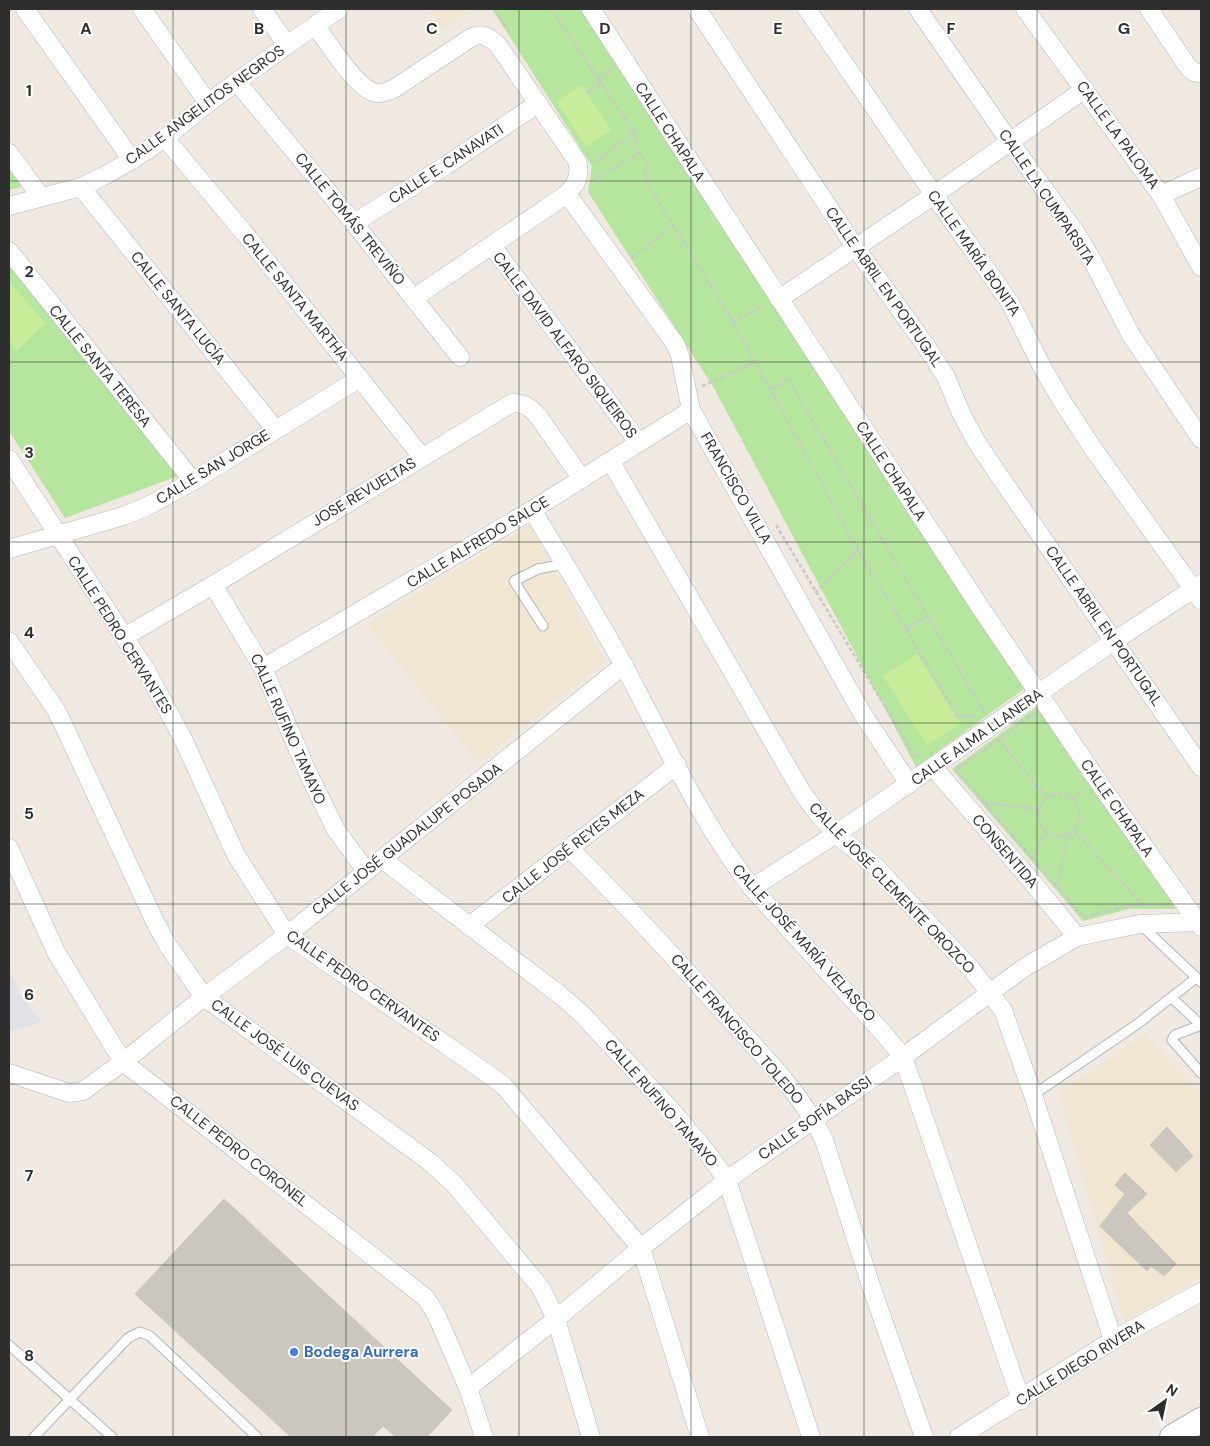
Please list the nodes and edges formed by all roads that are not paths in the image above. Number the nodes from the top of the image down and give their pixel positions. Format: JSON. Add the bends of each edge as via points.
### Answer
{"nodes":[{"id":1,"x":25,"y":9,"type":"edge"},
{"id":2,"x":142,"y":9,"type":"edge"},
{"id":3,"x":262,"y":9,"type":"edge"},
{"id":4,"x":339,"y":9,"type":"edge"},
{"id":5,"x":591,"y":9,"type":"edge"},
{"id":6,"x":697,"y":9,"type":"edge"},
{"id":7,"x":807,"y":9,"type":"edge"},
{"id":8,"x":918,"y":9,"type":"edge"},
{"id":9,"x":1025,"y":9,"type":"edge"},
{"id":10,"x":1149,"y":9,"type":"edge"},
{"id":11,"x":315,"y":25,"type":"junction"},
{"id":12,"x":287,"y":45,"type":"junction"},
{"id":13,"x":1201,"y":73,"type":"edge"},
{"id":14,"x":237,"y":82,"type":"junction"},
{"id":15,"x":1085,"y":89,"type":"junction"},
{"id":16,"x":208,"y":103,"type":"junction"},
{"id":17,"x":537,"y":104,"type":"junction"},
{"id":18,"x":165,"y":138,"type":"junction"},
{"id":19,"x":1010,"y":142,"type":"junction"},
{"id":20,"x":9,"y":153,"type":"edge"},
{"id":21,"x":132,"y":160,"type":"junction"},
{"id":22,"x":1201,"y":177,"type":"edge"},
{"id":23,"x":81,"y":187,"type":"junction"},
{"id":24,"x":567,"y":194,"type":"junction"},
{"id":25,"x":934,"y":195,"type":"junction"},
{"id":26,"x":1161,"y":195,"type":"junction"},
{"id":27,"x":41,"y":197,"type":"junction"},
{"id":28,"x":9,"y":206,"type":"edge"},
{"id":29,"x":354,"y":223,"type":"junction"},
{"id":30,"x":492,"y":246,"type":"junction"},
{"id":31,"x":855,"y":248,"type":"junction"},
{"id":32,"x":9,"y":251,"type":"edge"},
{"id":33,"x":1201,"y":267,"type":"edge"},
{"id":34,"x":414,"y":298,"type":"junction"},
{"id":35,"x":772,"y":302,"type":"junction"},
{"id":36,"x":460,"y":357,"type":"dead end"},
{"id":37,"x":360,"y":378,"type":"junction"},
{"id":38,"x":691,"y":410,"type":"junction"},
{"id":39,"x":275,"y":429,"type":"junction"},
{"id":40,"x":1201,"y":439,"type":"edge"},
{"id":41,"x":639,"y":443,"type":"junction"},
{"id":42,"x":422,"y":457,"type":"junction"},
{"id":43,"x":9,"y":459,"type":"edge"},
{"id":44,"x":611,"y":462,"type":"junction"},
{"id":45,"x":582,"y":479,"type":"junction"},
{"id":46,"x":193,"y":481,"type":"junction"},
{"id":47,"x":532,"y":510,"type":"junction"},
{"id":48,"x":57,"y":535,"type":"junction"},
{"id":49,"x":9,"y":548,"type":"edge"},
{"id":50,"x":565,"y":564,"type":"junction"},
{"id":51,"x":213,"y":585,"type":"junction"},
{"id":52,"x":1199,"y":591,"type":"edge"},
{"id":53,"x":543,"y":626,"type":"dead end"},
{"id":54,"x":124,"y":637,"type":"junction"},
{"id":55,"x":9,"y":641,"type":"edge"},
{"id":56,"x":1114,"y":641,"type":"junction"},
{"id":57,"x":624,"y":665,"type":"junction"},
{"id":58,"x":263,"y":668,"type":"junction"},
{"id":59,"x":1039,"y":695,"type":"junction"},
{"id":60,"x":928,"y":760,"type":"junction"},
{"id":61,"x":676,"y":765,"type":"junction"},
{"id":62,"x":1201,"y":767,"type":"edge"},
{"id":63,"x":909,"y":784,"type":"junction"},
{"id":64,"x":836,"y":834,"type":"junction"},
{"id":65,"x":9,"y":848,"type":"edge"},
{"id":66,"x":570,"y":849,"type":"junction"},
{"id":67,"x":382,"y":859,"type":"junction"},
{"id":68,"x":366,"y":871,"type":"junction"},
{"id":69,"x":752,"y":888,"type":"junction"},
{"id":70,"x":1140,"y":924,"type":"junction"},
{"id":71,"x":1200,"y":924,"type":"edge"},
{"id":72,"x":469,"y":926,"type":"junction"},
{"id":73,"x":287,"y":935,"type":"junction"},
{"id":74,"x":1076,"y":937,"type":"junction"},
{"id":75,"x":1199,"y":980,"type":"edge"},
{"id":76,"x":991,"y":993,"type":"junction"},
{"id":77,"x":204,"y":996,"type":"junction"},
{"id":78,"x":1172,"y":998,"type":"junction"},
{"id":79,"x":1201,"y":1025,"type":"edge"},
{"id":80,"x":903,"y":1057,"type":"junction"},
{"id":81,"x":123,"y":1062,"type":"junction"},
{"id":82,"x":9,"y":1073,"type":"edge"},
{"id":83,"x":1201,"y":1073,"type":"edge"},
{"id":84,"x":1034,"y":1095,"type":"junction"},
{"id":85,"x":814,"y":1120,"type":"junction"},
{"id":86,"x":727,"y":1180,"type":"junction"},
{"id":87,"x":641,"y":1248,"type":"junction"},
{"id":88,"x":1201,"y":1292,"type":"edge"},
{"id":89,"x":556,"y":1319,"type":"junction"},
{"id":90,"x":1113,"y":1340,"type":"junction"},
{"id":91,"x":9,"y":1345,"type":"edge"},
{"id":92,"x":468,"y":1388,"type":"junction"},
{"id":93,"x":69,"y":1399,"type":"junction"},
{"id":94,"x":1021,"y":1400,"type":"junction"},
{"id":95,"x":1201,"y":1420,"type":"edge"},
{"id":96,"x":34,"y":1437,"type":"edge"},
{"id":97,"x":112,"y":1437,"type":"edge"},
{"id":98,"x":258,"y":1437,"type":"edge"},
{"id":99,"x":484,"y":1437,"type":"edge"},
{"id":100,"x":592,"y":1437,"type":"edge"},
{"id":101,"x":700,"y":1437,"type":"edge"},
{"id":102,"x":810,"y":1437,"type":"edge"},
{"id":103,"x":924,"y":1437,"type":"edge"},
{"id":104,"x":959,"y":1437,"type":"edge"},
{"id":105,"x":1172,"y":1437,"type":"edge"}],
"edges":[{"from":1,"to":21,"type":"street"},
{"from":2,"to":16,"type":"street"},
{"from":3,"to":12,"type":"street"},
{"from":4,"to":11,"type":"street","name":"CALLE ANGELITOS NEGROS"},
{"from":5,"to":35,"type":"street","name":"CALLE CHAPALA"},
{"from":6,"to":31,"type":"street","name":"CALLE ABRIL EN PORTUGAL"},
{"from":7,"to":25,"type":"street","name":"CALLE MARÍA BONITA"},
{"from":8,"to":19,"type":"street","name":"CALLE LA CUMPARSITA"},
{"from":9,"to":15,"type":"street","name":"CALLE LA PALOMA"},
{"from":10,"to":13,"type":"street","via":[[1188,67]]},
{"from":11,"to":12,"type":"street","name":"CALLE ANGELITOS NEGROS"},
{"from":11,"to":17,"type":"street","via":[[351,73],[376,93],[395,88],[477,35],[487,36],[498,45]]},
{"from":12,"to":14,"type":"street","name":"CALLE ANGELITOS NEGROS"},
{"from":14,"to":16,"type":"street","name":"CALLE ANGELITOS NEGROS"},
{"from":14,"to":29,"type":"street","name":"CALLE TOMÁS TREVIÑO"},
{"from":15,"to":19,"type":"street"},
{"from":15,"to":26,"type":"street","name":"CALLE LA PALOMA"},
{"from":16,"to":18,"type":"street","name":"CALLE ANGELITOS NEGROS"},
{"from":17,"to":24,"type":"street","via":[[577,161],[579,176]]},
{"from":17,"to":29,"type":"street","name":"CALLE E. CANAVATI"},
{"from":18,"to":21,"type":"street","name":"CALLE ANGELITOS NEGROS"},
{"from":18,"to":37,"type":"street","name":"CALLE SANTA MARTHA"},
{"from":19,"to":25,"type":"street"},
{"from":19,"to":40,"type":"street","name":"CALLE LA CUMPARSITA","via":[[1076,233],[1131,336]]},
{"from":20,"to":27,"type":"street"},
{"from":21,"to":23,"type":"street","name":"CALLE ANGELITOS NEGROS"},
{"from":22,"to":26,"type":"street"},
{"from":23,"to":27,"type":"street","name":"CALLE ANGELITOS NEGROS"},
{"from":23,"to":39,"type":"street","name":"CALLE SANTA LUCÍA"},
{"from":24,"to":30,"type":"street"},
{"from":24,"to":38,"type":"street","name":"FRANCISCO VILLA","via":[[676,345]]},
{"from":25,"to":31,"type":"street"},
{"from":25,"to":52,"type":"street","name":"CALLE MARÍA BONITA","via":[[1012,304],[1065,406]]},
{"from":26,"to":33,"type":"street","name":"CALLE LA PALOMA"},
{"from":27,"to":28,"type":"street","name":"CALLE ANGELITOS NEGROS"},
{"from":29,"to":34,"type":"street","name":"CALLE TOMÁS TREVIÑO"},
{"from":30,"to":34,"type":"street"},
{"from":30,"to":41,"type":"street","name":"CALLE DAVID ALFARO SIQUEIROS"},
{"from":31,"to":35,"type":"street"},
{"from":31,"to":56,"type":"street","name":"CALLE ABRIL EN PORTUGAL","via":[[926,346],[946,377],[976,441]]},
{"from":32,"to":46,"type":"street","name":"CALLE SANTA TERESA"},
{"from":34,"to":36,"type":"street","name":"CALLE TOMÁS TREVIÑO"},
{"from":35,"to":59,"type":"street","name":"CALLE CHAPALA"},
{"from":37,"to":39,"type":"street","name":"CALLE SAN JORGE"},
{"from":37,"to":42,"type":"street","name":"CALLE SANTA MARTHA"},
{"from":38,"to":41,"type":"street","name":"CALLE ALFREDO SALCE"},
{"from":38,"to":63,"type":"street","name":"FRANCISCO VILLA","via":[[862,713]]},
{"from":39,"to":46,"type":"street","name":"CALLE SAN JORGE"},
{"from":41,"to":44,"type":"street","name":"CALLE ALFREDO SALCE"},
{"from":42,"to":45,"type":"street","name":"JOSE REVUELTAS","via":[[502,408],[522,403],[538,416]]},
{"from":42,"to":51,"type":"street","name":"JOSE REVUELTAS"},
{"from":43,"to":48,"type":"street","name":"CALLE PEDRO CERVANTES"},
{"from":44,"to":45,"type":"street","name":"CALLE ALFREDO SALCE"},
{"from":44,"to":64,"type":"street","name":"CALLE JOSÉ CLEMENTE OROZCO","via":[[786,766]]},
{"from":45,"to":47,"type":"street","name":"CALLE ALFREDO SALCE"},
{"from":46,"to":48,"type":"street","name":"CALLE SAN JORGE","via":[[146,507]]},
{"from":47,"to":50,"type":"street","name":"CALLE JOSÉ MARÍA VELASCO"},
{"from":47,"to":58,"type":"street","name":"CALLE ALFREDO SALCE"},
{"from":48,"to":49,"type":"street","name":"CALLE SAN JORGE"},
{"from":48,"to":54,"type":"street","name":"CALLE PEDRO CERVANTES"},
{"from":50,"to":53,"type":"lane","via":[[538,569],[514,581]]},
{"from":50,"to":57,"type":"street","name":"CALLE JOSÉ MARÍA VELASCO"},
{"from":51,"to":54,"type":"street","name":"JOSE REVUELTAS"},
{"from":51,"to":58,"type":"street","name":"CALLE RUFINO TAMAYO"},
{"from":52,"to":56,"type":"street","name":"CALLE ALMA LLANERA"},
{"from":54,"to":73,"type":"street","name":"CALLE PEDRO CERVANTES","via":[[165,703],[236,855]]},
{"from":55,"to":77,"type":"street","name":"CALLE JOSÉ LUIS CUEVAS","via":[[60,717],[156,924]]},
{"from":56,"to":59,"type":"street","name":"CALLE ALMA LLANERA"},
{"from":56,"to":62,"type":"street","name":"CALLE ABRIL EN PORTUGAL"},
{"from":57,"to":61,"type":"street","name":"CALLE JOSÉ MARÍA VELASCO"},
{"from":57,"to":67,"type":"street","name":"CALLE JOSÉ GUADALUPE POSADA"},
{"from":58,"to":68,"type":"street","name":"CALLE RUFINO TAMAYO","via":[[336,830]]},
{"from":59,"to":60,"type":"street","name":"CALLE ALMA LLANERA"},
{"from":59,"to":71,"type":"street","name":"CALLE CHAPALA"},
{"from":60,"to":63,"type":"street","name":"CALLE ALMA LLANERA"},
{"from":60,"to":74,"type":"street","name":"CONSENTIDA"},
{"from":61,"to":66,"type":"street","name":"CALLE JOSÉ REYES MEZA"},
{"from":61,"to":69,"type":"street","name":"CALLE JOSÉ MARÍA VELASCO","via":[[710,828]]},
{"from":63,"to":64,"type":"street","name":"CALLE ALMA LLANERA"},
{"from":64,"to":69,"type":"street","name":"CALLE ALMA LLANERA"},
{"from":64,"to":76,"type":"street","name":"CALLE JOSÉ CLEMENTE OROZCO","via":[[875,866]]},
{"from":65,"to":81,"type":"street","name":"CALLE PEDRO CORONEL","via":[[56,952]]},
{"from":66,"to":72,"type":"street","name":"CALLE JOSÉ REYES MEZA"},
{"from":66,"to":85,"type":"street","name":"CALLE FRANCISCO TOLEDO","via":[[614,892],[732,1021],[798,1096]]},
{"from":67,"to":68,"type":"street","name":"CALLE JOSÉ GUADALUPE POSADA"},
{"from":67,"to":72,"type":"street","name":"CALLE RUFINO TAMAYO"},
{"from":68,"to":73,"type":"street","name":"CALLE JOSÉ GUADALUPE POSADA"},
{"from":69,"to":80,"type":"street","name":"CALLE JOSÉ MARÍA VELASCO"},
{"from":70,"to":71,"type":"street","name":"CALLE SOFÍA BASSI"},
{"from":70,"to":74,"type":"street","name":"CALLE SOFÍA BASSI"},
{"from":70,"to":75,"type":"lane"},
{"from":72,"to":86,"type":"street","name":"CALLE RUFINO TAMAYO","via":[[581,1014],[674,1113]]},
{"from":73,"to":77,"type":"street","name":"CALLE JOSÉ GUADALUPE POSADA"},
{"from":73,"to":87,"type":"street","name":"CALLE PEDRO CERVANTES","via":[[504,1086]]},
{"from":74,"to":76,"type":"street","name":"CALLE SOFÍA BASSI"},
{"from":75,"to":78,"type":"lane"},
{"from":76,"to":80,"type":"street","name":"CALLE SOFÍA BASSI"},
{"from":76,"to":84,"type":"street","name":"CALLE JOSÉ CLEMENTE OROZCO","via":[[1003,1010]]},
{"from":77,"to":81,"type":"street","name":"CALLE JOSÉ GUADALUPE POSADA"},
{"from":77,"to":89,"type":"street","name":"CALLE JOSÉ LUIS CUEVAS","via":[[447,1176],[541,1288]]},
{"from":78,"to":79,"type":"lane"},
{"from":78,"to":84,"type":"lane"},
{"from":79,"to":83,"type":"lane","via":[[1174,1034],[1172,1040]]},
{"from":80,"to":85,"type":"street","name":"CALLE SOFÍA BASSI"},
{"from":80,"to":94,"type":"street","name":"CALLE JOSÉ MARÍA VELASCO"},
{"from":81,"to":82,"type":"street","name":"CALLE JOSÉ GUADALUPE POSADA","via":[[83,1091],[74,1093]]},
{"from":81,"to":92,"type":"street","name":"CALLE PEDRO CORONEL","via":[[420,1291],[435,1311]]},
{"from":84,"to":90,"type":"street","name":"CALLE JOSÉ CLEMENTE OROZCO"},
{"from":85,"to":86,"type":"street","name":"CALLE SOFÍA BASSI"},
{"from":85,"to":103,"type":"street","name":"CALLE FRANCISCO TOLEDO","via":[[824,1140]]},
{"from":86,"to":87,"type":"street","name":"CALLE SOFÍA BASSI"},
{"from":86,"to":102,"type":"street","name":"CALLE RUFINO TAMAYO"},
{"from":87,"to":89,"type":"street","name":"CALLE SOFÍA BASSI"},
{"from":87,"to":101,"type":"street","name":"CALLE PEDRO CERVANTES"},
{"from":88,"to":90,"type":"street","name":"CALLE DIEGO RIVERA"},
{"from":89,"to":92,"type":"street","name":"CALLE SOFÍA BASSI"},
{"from":89,"to":100,"type":"street","name":"CALLE JOSÉ LUIS CUEVAS"},
{"from":90,"to":94,"type":"street","name":"CALLE DIEGO RIVERA"},
{"from":91,"to":93,"type":"lane"},
{"from":92,"to":99,"type":"street","name":"CALLE PEDRO CORONEL"},
{"from":93,"to":96,"type":"lane"},
{"from":93,"to":97,"type":"lane"},
{"from":93,"to":98,"type":"lane","via":[[128,1338],[145,1333]]},
{"from":94,"to":104,"type":"street","name":"CALLE DIEGO RIVERA"},
{"from":95,"to":105,"type":"main road"}]}
